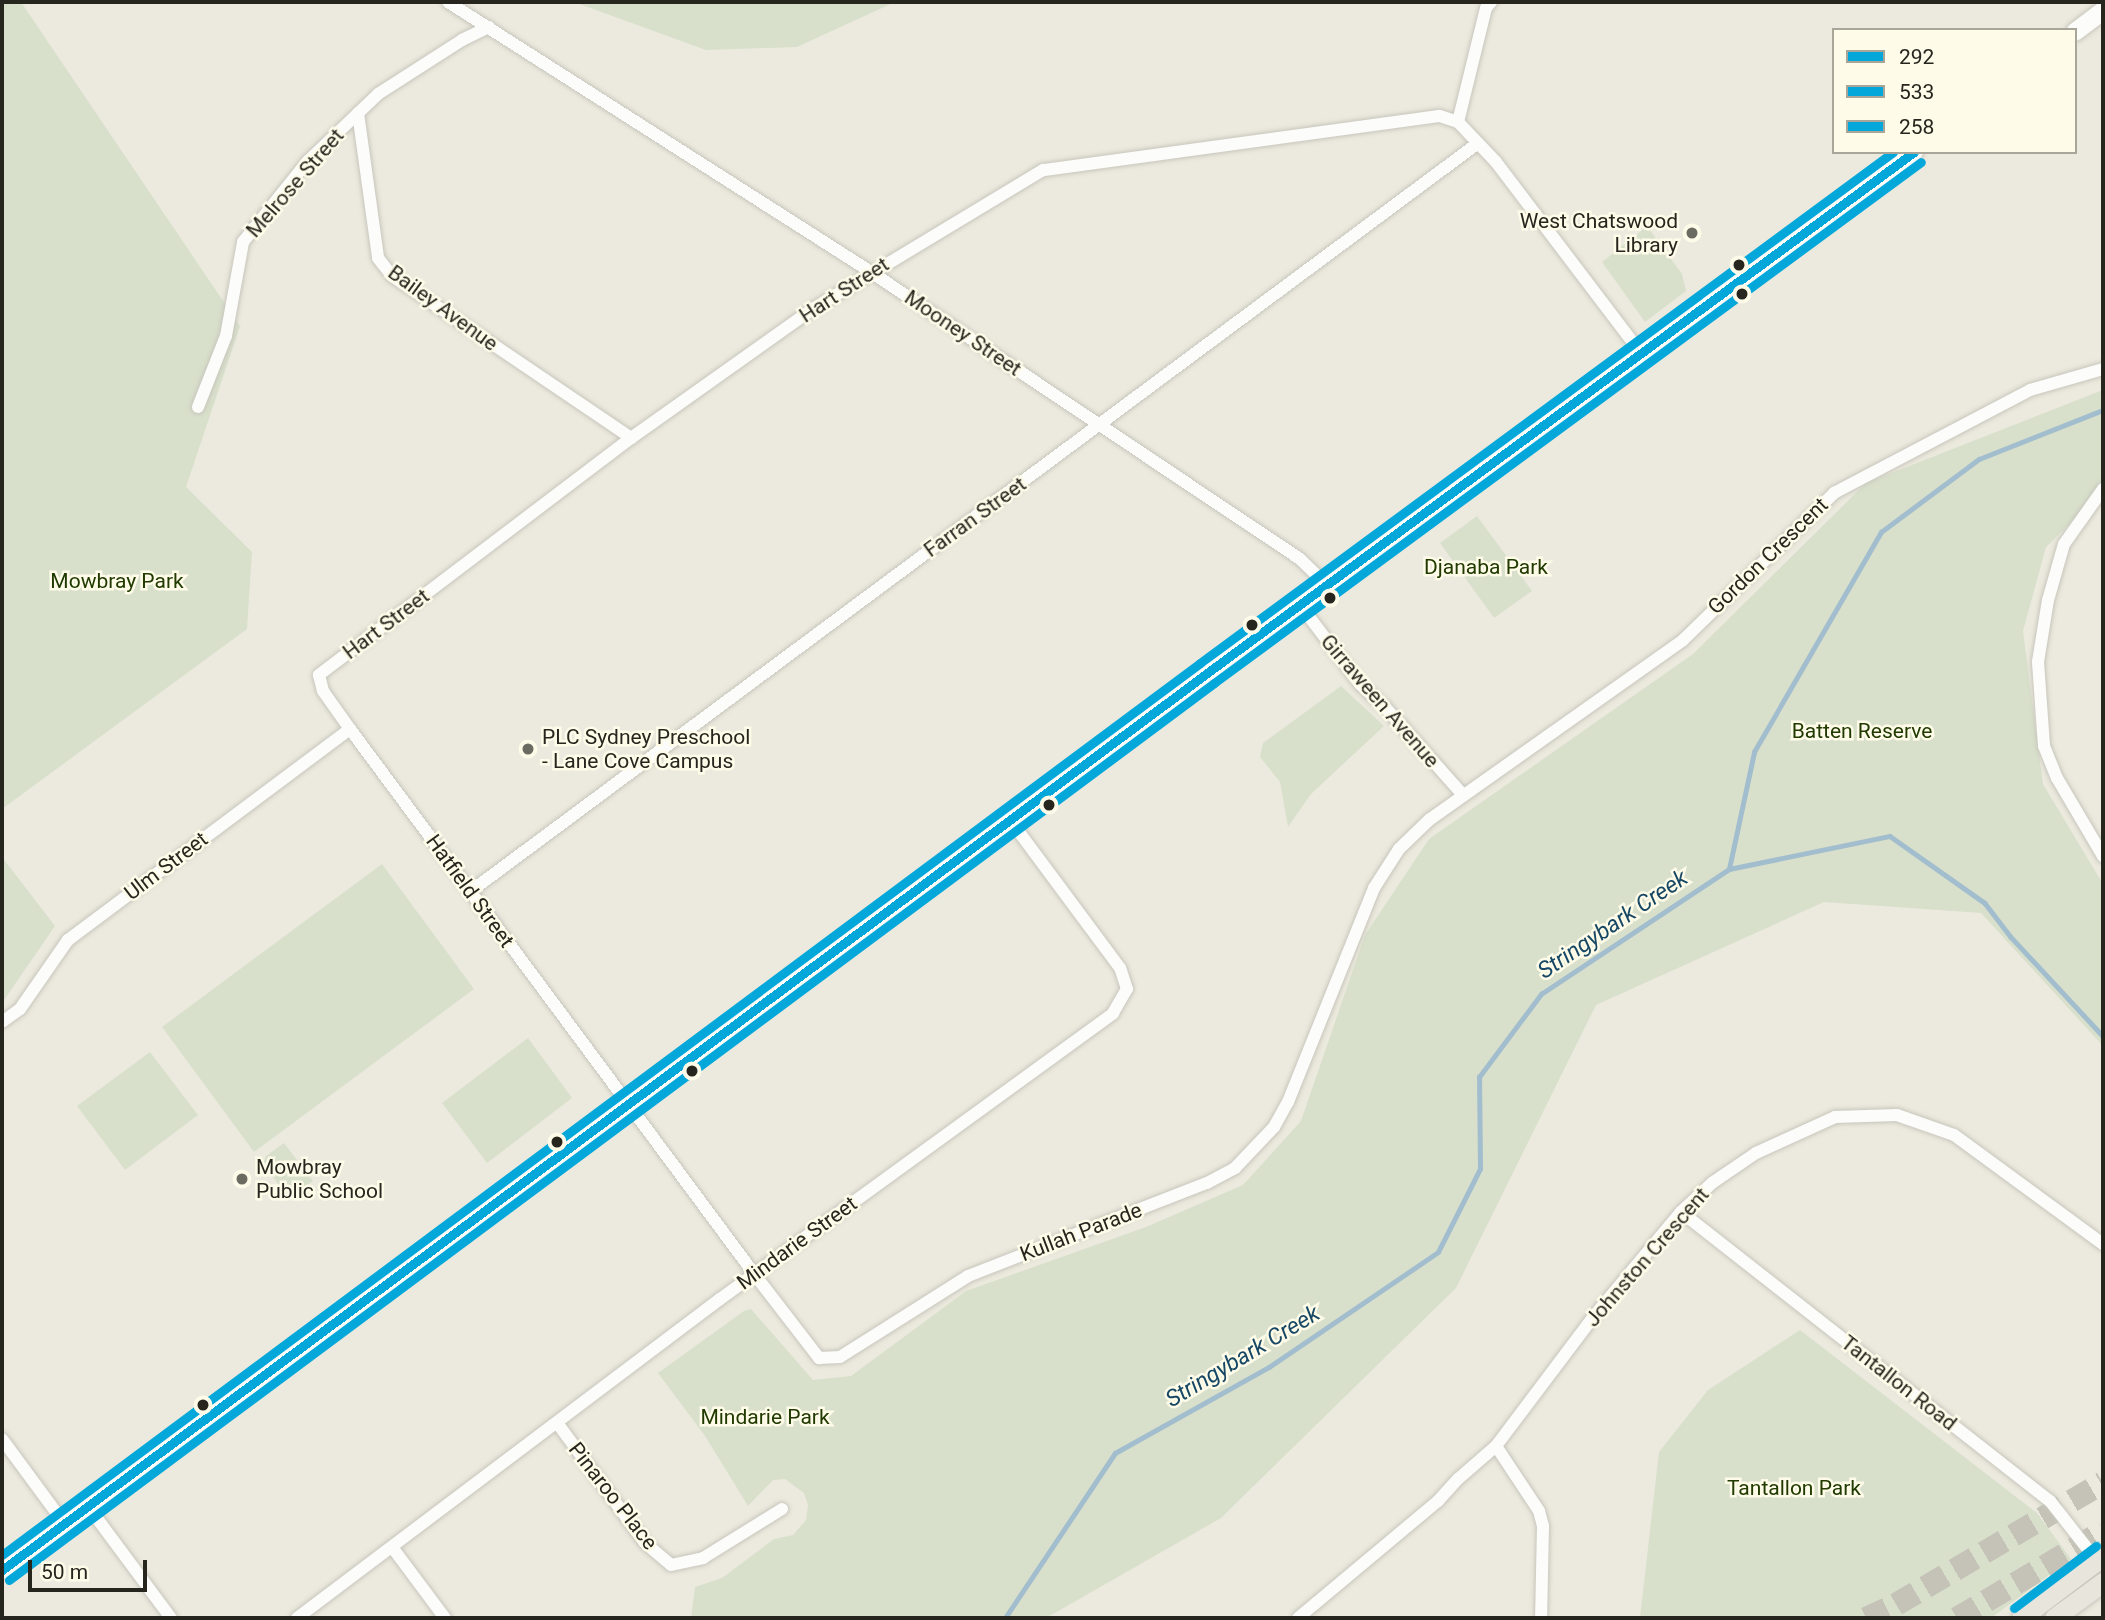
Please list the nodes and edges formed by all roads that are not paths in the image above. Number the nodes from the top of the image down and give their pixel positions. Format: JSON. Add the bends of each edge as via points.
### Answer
{"nodes":[{"id":1,"x":448,"y":2,"type":"edge"},
{"id":2,"x":1490,"y":2,"type":"edge"},
{"id":3,"x":2103,"y":11,"type":"edge"},
{"id":4,"x":489,"y":27,"type":"junction"},
{"id":5,"x":2077,"y":30,"type":"edge"},
{"id":6,"x":358,"y":113,"type":"junction"},
{"id":7,"x":1458,"y":122,"type":"junction"},
{"id":8,"x":1478,"y":143,"type":"junction"},
{"id":9,"x":1911,"y":154,"type":"edge"},
{"id":10,"x":871,"y":272,"type":"junction"},
{"id":11,"x":1641,"y":353,"type":"junction"},
{"id":12,"x":2103,"y":369,"type":"edge"},
{"id":13,"x":198,"y":407,"type":"dead end"},
{"id":14,"x":1101,"y":425,"type":"junction"},
{"id":15,"x":631,"y":438,"type":"junction"},
{"id":16,"x":2103,"y":489,"type":"edge"},
{"id":17,"x":1328,"y":586,"type":"junction"},
{"id":18,"x":1301,"y":606,"type":"junction"},
{"id":19,"x":319,"y":675,"type":"joint"},
{"id":20,"x":350,"y":729,"type":"junction"},
{"id":21,"x":1462,"y":794,"type":"junction"},
{"id":22,"x":1010,"y":820,"type":"junction"},
{"id":23,"x":2103,"y":856,"type":"edge"},
{"id":24,"x":471,"y":891,"type":"junction"},
{"id":25,"x":2,"y":1023,"type":"edge"},
{"id":26,"x":627,"y":1105,"type":"junction"},
{"id":27,"x":1681,"y":1212,"type":"junction"},
{"id":28,"x":2103,"y":1244,"type":"edge"},
{"id":29,"x":755,"y":1275,"type":"junction"},
{"id":30,"x":558,"y":1424,"type":"junction"},
{"id":31,"x":2,"y":1439,"type":"edge"},
{"id":32,"x":1496,"y":1447,"type":"junction"},
{"id":33,"x":87,"y":1505,"type":"junction"},
{"id":34,"x":782,"y":1509,"type":"dead end"},
{"id":35,"x":64,"y":1523,"type":"junction"},
{"id":36,"x":392,"y":1547,"type":"junction"},
{"id":37,"x":2101,"y":1562,"type":"edge"},
{"id":38,"x":2,"y":1570,"type":"edge"},
{"id":39,"x":2103,"y":1582,"type":"edge"},
{"id":40,"x":171,"y":1618,"type":"edge"},
{"id":41,"x":297,"y":1618,"type":"edge"},
{"id":42,"x":444,"y":1618,"type":"edge"},
{"id":43,"x":1298,"y":1618,"type":"edge"},
{"id":44,"x":1541,"y":1618,"type":"edge"},
{"id":45,"x":2021,"y":1618,"type":"edge"},
{"id":46,"x":2054,"y":1618,"type":"edge"}],
"edges":[{"from":1,"to":4,"type":"street","name":"Mooney Street"},
{"from":2,"to":7,"type":"street"},
{"from":3,"to":5,"type":"main road"},
{"from":4,"to":6,"type":"street","name":"Melrose Street","via":[[378,94]]},
{"from":4,"to":10,"type":"street","name":"Mooney Street"},
{"from":6,"to":13,"type":"street","name":"Melrose Street","via":[[308,161],[243,242],[226,336]]},
{"from":6,"to":15,"type":"street","name":"Bailey Avenue","via":[[378,258],[392,276]]},
{"from":7,"to":8,"type":"street"},
{"from":7,"to":10,"type":"street","name":"Hart Street","via":[[1439,116],[1404,119],[1043,170]]},
{"from":8,"to":11,"type":"street"},
{"from":8,"to":14,"type":"street","name":"Farran Street"},
{"from":9,"to":11,"type":"main road"},
{"from":10,"to":14,"type":"street","name":"Mooney Street"},
{"from":10,"to":15,"type":"street","name":"Hart Street"},
{"from":11,"to":17,"type":"main road"},
{"from":12,"to":21,"type":"street","name":"Gordon Crescent","via":[[2030,390],[1833,493],[1682,640]]},
{"from":14,"to":17,"type":"street","name":"Mooney Street","via":[[1300,559]]},
{"from":14,"to":24,"type":"street","name":"Farran Street"},
{"from":15,"to":19,"type":"street","name":"Hart Street"},
{"from":16,"to":23,"type":"street","via":[[2064,544],[2048,600],[2038,662],[2044,746],[2057,778]]},
{"from":17,"to":18,"type":"main road"},
{"from":18,"to":21,"type":"street","name":"Girraween Avenue","via":[[1360,684]]},
{"from":18,"to":22,"type":"main road"},
{"from":19,"to":20,"type":"street","name":"Hatfield Street","via":[[323,691]]},
{"from":20,"to":24,"type":"street","name":"Hatfield Street"},
{"from":20,"to":25,"type":"street","name":"Ulm Street","via":[[68,940],[20,1009]]},
{"from":21,"to":29,"type":"street","name":"Kullah Parade","via":[[1399,849],[1374,887],[1288,1102],[1275,1127],[1236,1168],[968,1276],[840,1357],[819,1358]]},
{"from":22,"to":26,"type":"main road"},
{"from":22,"to":29,"type":"street","name":"Mindarie Street","via":[[1120,968],[1127,989],[1112,1013]]},
{"from":24,"to":26,"type":"street","name":"Hatfield Street"},
{"from":26,"to":29,"type":"street","name":"Kullah Parade"},
{"from":26,"to":33,"type":"main road"},
{"from":27,"to":28,"type":"street","name":"Johnston Crescent","via":[[1712,1183],[1756,1153],[1835,1117],[1897,1115],[1954,1135]]},
{"from":27,"to":32,"type":"street","name":"Johnston Crescent","via":[[1594,1316]]},
{"from":27,"to":37,"type":"street","name":"Tantallon Road","via":[[2050,1501]]},
{"from":29,"to":30,"type":"street","name":"Mindarie Street"},
{"from":30,"to":34,"type":"street","name":"Pinaroo Place","via":[[645,1543],[671,1565],[703,1558]]},
{"from":30,"to":36,"type":"street","name":"Mindarie Street"},
{"from":31,"to":35,"type":"street"},
{"from":32,"to":43,"type":"street","name":"Johnston Crescent"},
{"from":32,"to":44,"type":"street","via":[[1539,1511],[1543,1526]]},
{"from":33,"to":35,"type":"main road"},
{"from":33,"to":40,"type":"street"},
{"from":35,"to":38,"type":"main road"},
{"from":36,"to":41,"type":"street","name":"Mindarie Street"},
{"from":36,"to":42,"type":"street"},
{"from":37,"to":45,"type":"main road"},
{"from":39,"to":46,"type":"main road"}]}
